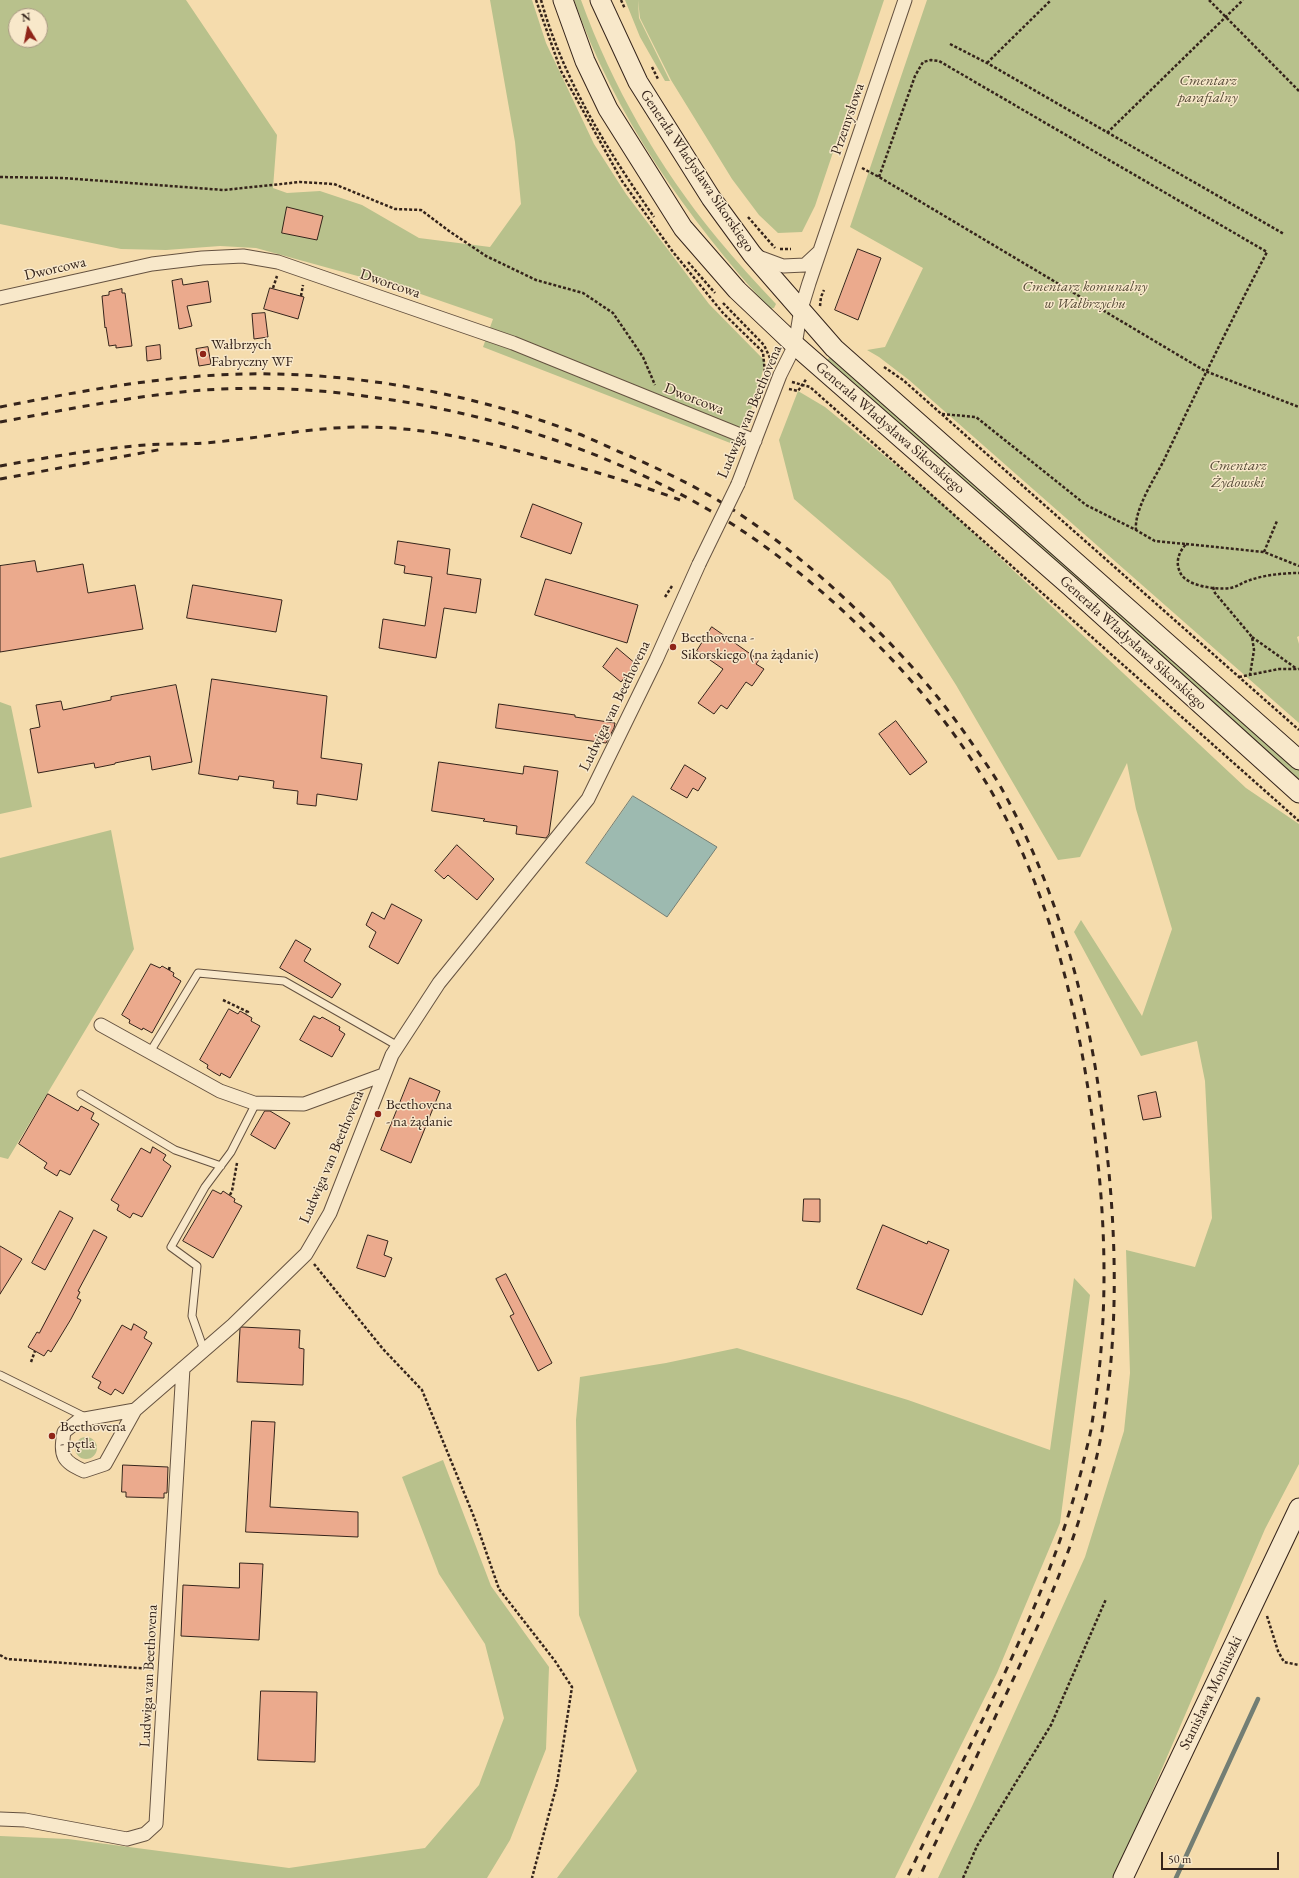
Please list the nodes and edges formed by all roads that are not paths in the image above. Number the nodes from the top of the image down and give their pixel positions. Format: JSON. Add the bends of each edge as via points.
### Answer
{"nodes":[{"id":1,"x":562,"y":0,"type":"edge"},
{"id":2,"x":600,"y":0,"type":"edge"},
{"id":3,"x":906,"y":0,"type":"edge"},
{"id":4,"x":821,"y":249,"type":"junction"},
{"id":5,"x":752,"y":254,"type":"junction"},
{"id":6,"x":0,"y":298,"type":"edge"},
{"id":7,"x":801,"y":309,"type":"junction"},
{"id":8,"x":795,"y":344,"type":"junction"},
{"id":9,"x":755,"y":441,"type":"junction"},
{"id":10,"x":1299,"y":760,"type":"edge"},
{"id":11,"x":1299,"y":793,"type":"edge"},
{"id":12,"x":101,"y":1025,"type":"dead end"},
{"id":13,"x":398,"y":1046,"type":"junction"},
{"id":14,"x":150,"y":1052,"type":"junction"},
{"id":15,"x":383,"y":1075,"type":"junction"},
{"id":16,"x":81,"y":1094,"type":"dead end"},
{"id":17,"x":256,"y":1103,"type":"junction"},
{"id":18,"x":221,"y":1166,"type":"junction"},
{"id":19,"x":204,"y":1350,"type":"junction"},
{"id":20,"x":183,"y":1368,"type":"junction"},
{"id":21,"x":0,"y":1374,"type":"edge"},
{"id":22,"x":135,"y":1410,"type":"junction"},
{"id":23,"x":89,"y":1418,"type":"junction"},
{"id":24,"x":1299,"y":1508,"type":"edge"},
{"id":25,"x":0,"y":1819,"type":"edge"},
{"id":26,"x":1123,"y":1878,"type":"edge"}],
"edges":[{"from":1,"to":8,"type":"main road","name":"Generała Władysława Sikorskiego","via":[[585,61],[608,109],[683,228],[737,290]]},
{"from":2,"to":5,"type":"main road","name":"Generała Władysława Sikorskiego","via":[[638,82],[711,198]]},
{"from":3,"to":4,"type":"street","name":"Przemysłowa"},
{"from":4,"to":5,"type":"street","name":"Przemysłowa","via":[[805,265],[783,266]]},
{"from":4,"to":7,"type":"street","name":"Przemysłowa"},
{"from":5,"to":7,"type":"main road","name":"Generała Władysława Sikorskiego"},
{"from":6,"to":9,"type":"street","name":"Dworcowa","via":[[152,264],[202,258],[257,258],[278,262],[513,343]]},
{"from":7,"to":8,"type":"street","name":"Ludwiga van Beethovena"},
{"from":7,"to":10,"type":"main road","name":"Generała Władysława Sikorskiego","via":[[840,353]]},
{"from":8,"to":9,"type":"street","name":"Ludwiga van Beethovena"},
{"from":8,"to":11,"type":"main road","name":"Generała Władysława Sikorskiego","via":[[1070,586]]},
{"from":9,"to":13,"type":"street","name":"Ludwiga van Beethovena","bridge":true,"via":[[738,484],[656,660],[588,799],[439,982]]},
{"from":12,"to":14,"type":"street","name":"Ludwiga van Beethovena"},
{"from":13,"to":14,"type":"lane","via":[[284,981],[198,973]]},
{"from":13,"to":15,"type":"street","name":"Ludwiga van Beethovena"},
{"from":14,"to":17,"type":"street","name":"Ludwiga van Beethovena","via":[[220,1091]]},
{"from":15,"to":17,"type":"street","name":"Ludwiga van Beethovena","via":[[304,1104]]},
{"from":15,"to":19,"type":"street","name":"Ludwiga van Beethovena","via":[[330,1213],[306,1254]]},
{"from":16,"to":18,"type":"lane","via":[[175,1150]]},
{"from":17,"to":18,"type":"lane","via":[[232,1152]]},
{"from":18,"to":19,"type":"lane","via":[[205,1187],[171,1247],[197,1266],[192,1316]]},
{"from":19,"to":20,"type":"street","name":"Ludwiga van Beethovena"},
{"from":20,"to":22,"type":"street","name":"Ludwiga van Beethovena"},
{"from":20,"to":25,"type":"street","name":"Ludwiga van Beethovena","via":[[156,1824],[144,1834],[127,1839],[25,1820]]},
{"from":21,"to":23,"type":"lane"},
{"from":22,"to":23,"type":"street","name":"Ludwiga van Beethovena"},
{"from":22,"to":23,"type":"street","name":"Ludwiga van Beethovena","via":[[105,1464],[84,1471],[69,1464],[61,1450],[64,1432],[79,1420]]},
{"from":24,"to":26,"type":"main road","name":"Stanisława Moniuszki"}]}
